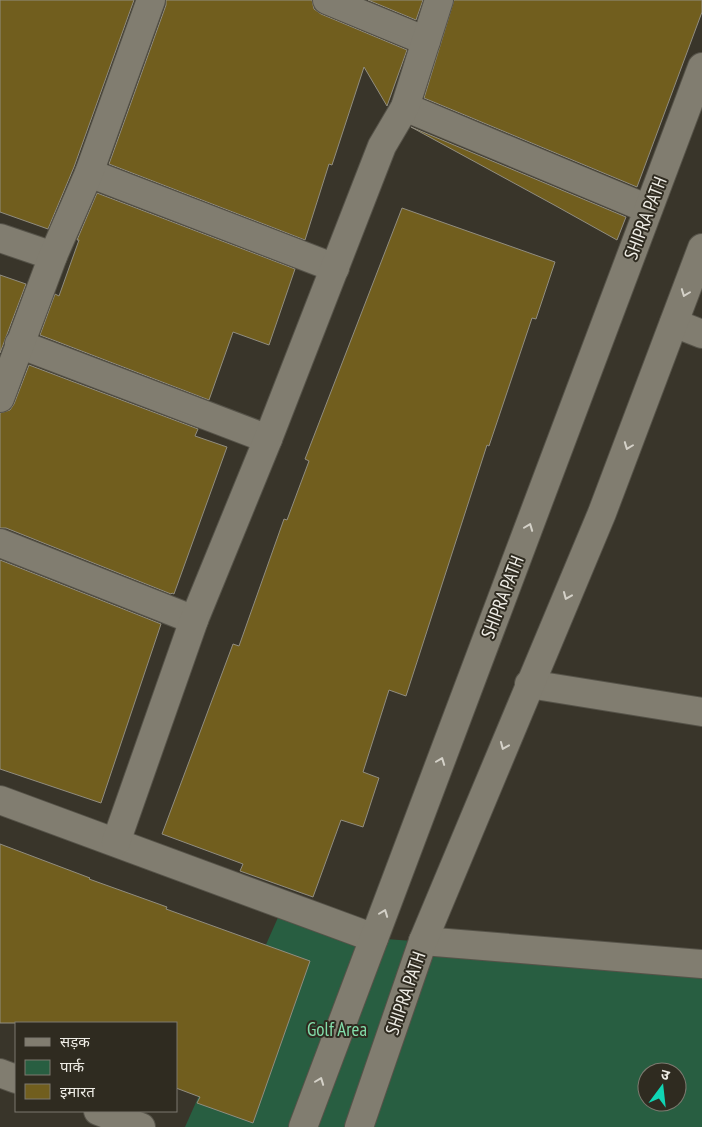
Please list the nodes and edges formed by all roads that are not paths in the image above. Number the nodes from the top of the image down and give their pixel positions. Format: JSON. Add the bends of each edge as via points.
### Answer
{"nodes":[{"id":1,"x":151,"y":0,"type":"edge"},
{"id":2,"x":327,"y":0,"type":"edge"},
{"id":3,"x":439,"y":0,"type":"edge"},
{"id":4,"x":426,"y":41,"type":"junction"},
{"id":5,"x":702,"y":67,"type":"edge"},
{"id":6,"x":405,"y":107,"type":"junction"},
{"id":7,"x":89,"y":174,"type":"junction"},
{"id":8,"x":648,"y":209,"type":"junction"},
{"id":9,"x":0,"y":238,"type":"edge"},
{"id":10,"x":702,"y":248,"type":"edge"},
{"id":11,"x":53,"y":256,"type":"junction"},
{"id":12,"x":335,"y":268,"type":"junction"},
{"id":13,"x":674,"y":323,"type":"junction"},
{"id":14,"x":702,"y":334,"type":"edge"},
{"id":15,"x":19,"y":344,"type":"junction"},
{"id":16,"x":0,"y":398,"type":"edge"},
{"id":17,"x":268,"y":439,"type":"junction"},
{"id":18,"x":0,"y":543,"type":"edge"},
{"id":19,"x":194,"y":620,"type":"junction"},
{"id":20,"x":530,"y":684,"type":"junction"},
{"id":21,"x":702,"y":712,"type":"edge"},
{"id":22,"x":0,"y":800,"type":"edge"},
{"id":23,"x":116,"y":842,"type":"junction"},
{"id":24,"x":374,"y":938,"type":"junction"},
{"id":25,"x":422,"y":940,"type":"junction"},
{"id":26,"x":702,"y":964,"type":"edge"},
{"id":27,"x":0,"y":1073,"type":"edge"},
{"id":28,"x":15,"y":1079,"type":"edge"},
{"id":29,"x":101,"y":1112,"type":"edge"},
{"id":30,"x":141,"y":1127,"type":"edge"},
{"id":31,"x":303,"y":1127,"type":"edge"},
{"id":32,"x":359,"y":1127,"type":"edge"}],
"edges":[{"from":1,"to":7,"type":"street"},
{"from":2,"to":4,"type":"street"},
{"from":3,"to":4,"type":"street"},
{"from":4,"to":6,"type":"street"},
{"from":5,"to":8,"type":"street","name":"SHIPRA PATH"},
{"from":6,"to":8,"type":"street"},
{"from":6,"to":12,"type":"street","via":[[382,146]]},
{"from":7,"to":11,"type":"street"},
{"from":7,"to":12,"type":"street"},
{"from":24,"to":8,"type":"street","name":"SHIPRA PATH","one_way":true},
{"from":9,"to":11,"type":"street"},
{"from":10,"to":13,"type":"street","name":"SHIPRA PATH","one_way":true},
{"from":11,"to":15,"type":"street"},
{"from":12,"to":17,"type":"street"},
{"from":13,"to":14,"type":"street"},
{"from":13,"to":20,"type":"street","name":"SHIPRA PATH","one_way":true,"via":[[602,513]]},
{"from":15,"to":16,"type":"street"},
{"from":15,"to":17,"type":"street"},
{"from":17,"to":19,"type":"street"},
{"from":18,"to":19,"type":"street"},
{"from":19,"to":23,"type":"street"},
{"from":20,"to":21,"type":"street"},
{"from":20,"to":25,"type":"street","name":"SHIPRA PATH","one_way":true},
{"from":22,"to":23,"type":"street"},
{"from":23,"to":24,"type":"street"},
{"from":31,"to":24,"type":"street","name":"SHIPRA PATH","one_way":true},
{"from":25,"to":26,"type":"street"},
{"from":25,"to":32,"type":"street","name":"SHIPRA PATH"},
{"from":27,"to":28,"type":"street"},
{"from":29,"to":30,"type":"street"}]}
